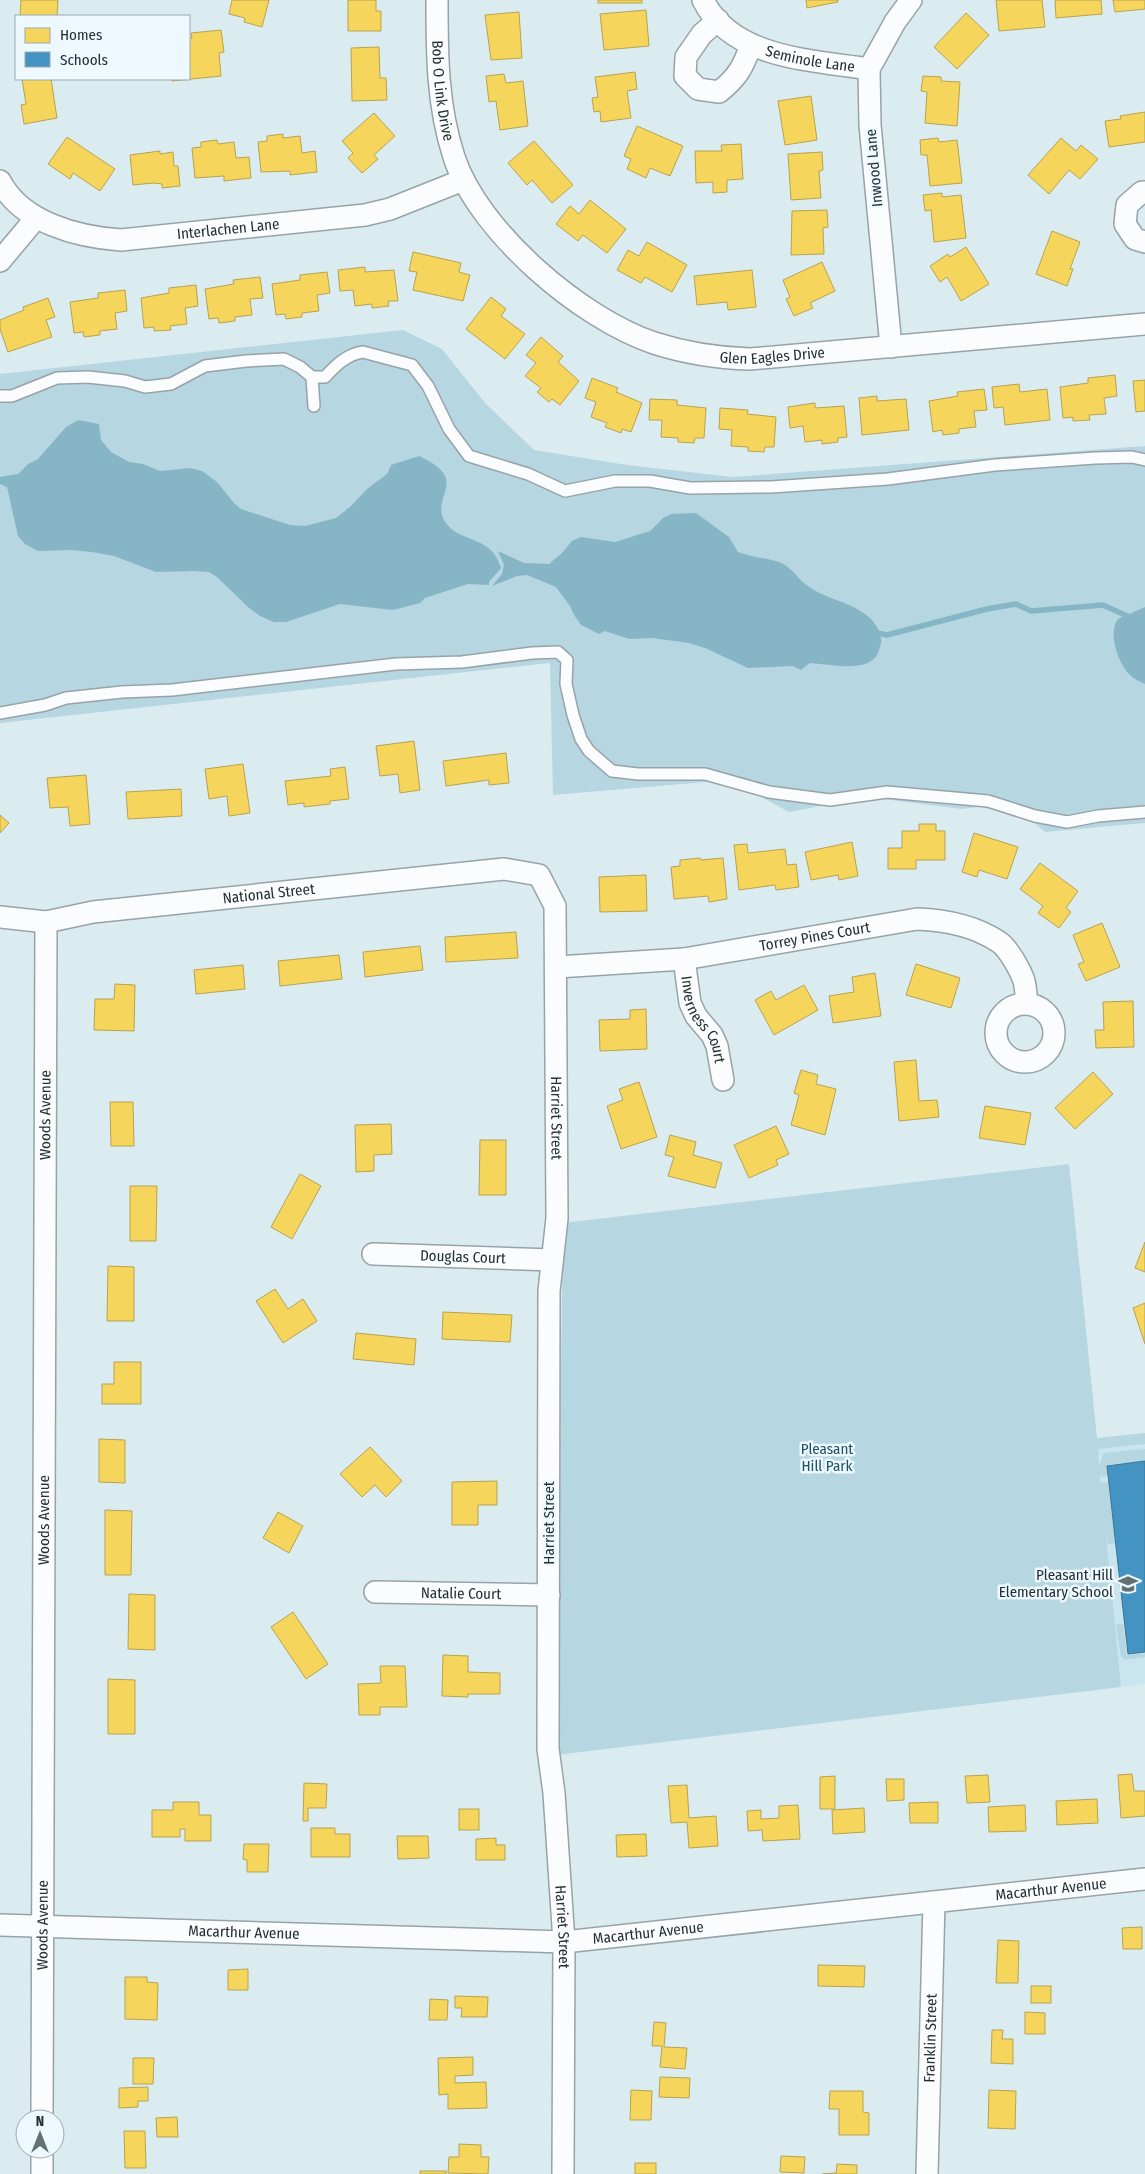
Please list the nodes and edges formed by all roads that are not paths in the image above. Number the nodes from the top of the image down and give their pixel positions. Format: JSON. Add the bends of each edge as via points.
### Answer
{"nodes":[{"id":1,"x":437,"y":0,"type":"edge"},
{"id":2,"x":703,"y":0,"type":"edge"},
{"id":3,"x":911,"y":0,"type":"edge"},
{"id":4,"x":718,"y":20,"type":"junction"},
{"id":5,"x":751,"y":45,"type":"junction"},
{"id":6,"x":869,"y":70,"type":"junction"},
{"id":7,"x":463,"y":180,"type":"junction"},
{"id":8,"x":1,"y":185,"type":"edge"},
{"id":9,"x":1145,"y":192,"type":"edge"},
{"id":10,"x":36,"y":218,"type":"junction"},
{"id":11,"x":1145,"y":242,"type":"edge"},
{"id":12,"x":0,"y":261,"type":"edge"},
{"id":13,"x":1145,"y":324,"type":"edge"},
{"id":14,"x":891,"y":347,"type":"junction"},
{"id":15,"x":312,"y":377,"type":"junction"},
{"id":16,"x":0,"y":396,"type":"edge"},
{"id":17,"x":314,"y":406,"type":"dead end"},
{"id":18,"x":1145,"y":460,"type":"edge"},
{"id":19,"x":0,"y":713,"type":"edge"},
{"id":20,"x":1145,"y":812,"type":"edge"},
{"id":21,"x":539,"y":875,"type":"joint"},
{"id":22,"x":0,"y":918,"type":"edge"},
{"id":23,"x":46,"y":922,"type":"junction"},
{"id":24,"x":684,"y":959,"type":"junction"},
{"id":25,"x":557,"y":966,"type":"junction"},
{"id":26,"x":1027,"y":1004,"type":"dead end"},
{"id":27,"x":723,"y":1080,"type":"dead end"},
{"id":28,"x":374,"y":1254,"type":"dead end"},
{"id":29,"x":552,"y":1260,"type":"junction"},
{"id":30,"x":375,"y":1592,"type":"dead end"},
{"id":31,"x":549,"y":1595,"type":"junction"},
{"id":32,"x":1145,"y":1879,"type":"edge"},
{"id":33,"x":934,"y":1902,"type":"junction"},
{"id":34,"x":0,"y":1924,"type":"edge"},
{"id":35,"x":43,"y":1925,"type":"junction"},
{"id":36,"x":564,"y":1942,"type":"junction"},
{"id":37,"x":42,"y":2109,"type":"edge"},
{"id":38,"x":42,"y":2159,"type":"edge"},
{"id":39,"x":42,"y":2174,"type":"edge"},
{"id":40,"x":563,"y":2174,"type":"edge"},
{"id":41,"x":927,"y":2174,"type":"edge"}],
"edges":[{"from":1,"to":7,"type":"street","name":"Bob O Link Drive","via":[[440,99],[454,158]]},
{"from":2,"to":4,"type":"street","name":"Seminole Lane"},
{"from":3,"to":6,"type":"street","name":"Inwood Lane"},
{"from":4,"to":5,"type":"street","name":"Seminole Lane"},
{"from":4,"to":5,"type":"street","name":"Seminole Lane","via":[[702,34],[686,57],[685,76],[698,89],[720,92],[744,66]]},
{"from":5,"to":6,"type":"street","name":"Seminole Lane","via":[[783,55]]},
{"from":6,"to":14,"type":"street","name":"Inwood Lane","via":[[870,125]]},
{"from":7,"to":10,"type":"street","name":"Interlachen Lane","via":[[365,216],[121,240],[84,236]]},
{"from":7,"to":14,"type":"street","name":"Glen Eagles Drive","via":[[494,227],[554,283],[580,304],[652,342],[707,356],[750,359]]},
{"from":8,"to":10,"type":"street","name":"Interlachen Lane"},
{"from":9,"to":11,"type":"street","via":[[1127,205],[1125,224],[1135,239]]},
{"from":10,"to":12,"type":"street"},
{"from":13,"to":14,"type":"street","name":"Glen Eagles Drive"},
{"from":15,"to":16,"type":"lane","via":[[300,366],[284,359],[246,361],[205,366],[171,384],[146,388],[125,381],[56,378],[12,396]]},
{"from":15,"to":17,"type":"lane"},
{"from":15,"to":18,"type":"lane","via":[[325,377],[346,358],[363,352],[412,365],[428,386],[449,429],[469,456],[528,474],[565,491],[615,481],[650,481],[690,488],[771,487],[888,479],[995,464],[1132,457]]},
{"from":19,"to":20,"type":"lane","via":[[66,698],[172,690],[396,664],[462,662],[558,652],[567,660],[566,684],[581,739],[589,751],[612,770],[638,774],[705,774],[769,792],[830,800],[887,792],[988,801],[1035,816],[1068,822]]},
{"from":21,"to":23,"type":"street","name":"National Street","via":[[504,869],[93,912]]},
{"from":21,"to":25,"type":"street","name":"Harriet Street","via":[[555,906]]},
{"from":22,"to":23,"type":"street","name":"National Street"},
{"from":23,"to":35,"type":"street","name":"Woods Avenue"},
{"from":24,"to":25,"type":"street","name":"Torrey Pines Court"},
{"from":24,"to":26,"type":"street","name":"Torrey Pines Court","via":[[917,919],[948,921],[1000,943],[1020,970]]},
{"from":24,"to":27,"type":"street","name":"Inverness Court","via":[[690,1002],[696,1016],[712,1035]]},
{"from":25,"to":29,"type":"street","name":"Harriet Street","via":[[557,1218]]},
{"from":28,"to":29,"type":"street","name":"Douglas Court"},
{"from":29,"to":31,"type":"street","name":"Harriet Street","via":[[549,1291]]},
{"from":30,"to":31,"type":"street","name":"Natalie Court"},
{"from":31,"to":36,"type":"street","name":"Harriet Street","via":[[548,1749]]},
{"from":32,"to":33,"type":"street","name":"Macarthur Avenue"},
{"from":33,"to":36,"type":"street","name":"Macarthur Avenue"},
{"from":33,"to":41,"type":"street","name":"Franklin Street"},
{"from":34,"to":35,"type":"street","name":"Macarthur Avenue"},
{"from":35,"to":36,"type":"street","name":"Macarthur Avenue"},
{"from":35,"to":37,"type":"street","name":"Woods Avenue"},
{"from":36,"to":40,"type":"street","name":"Harriet Street"},
{"from":38,"to":39,"type":"street"}]}
